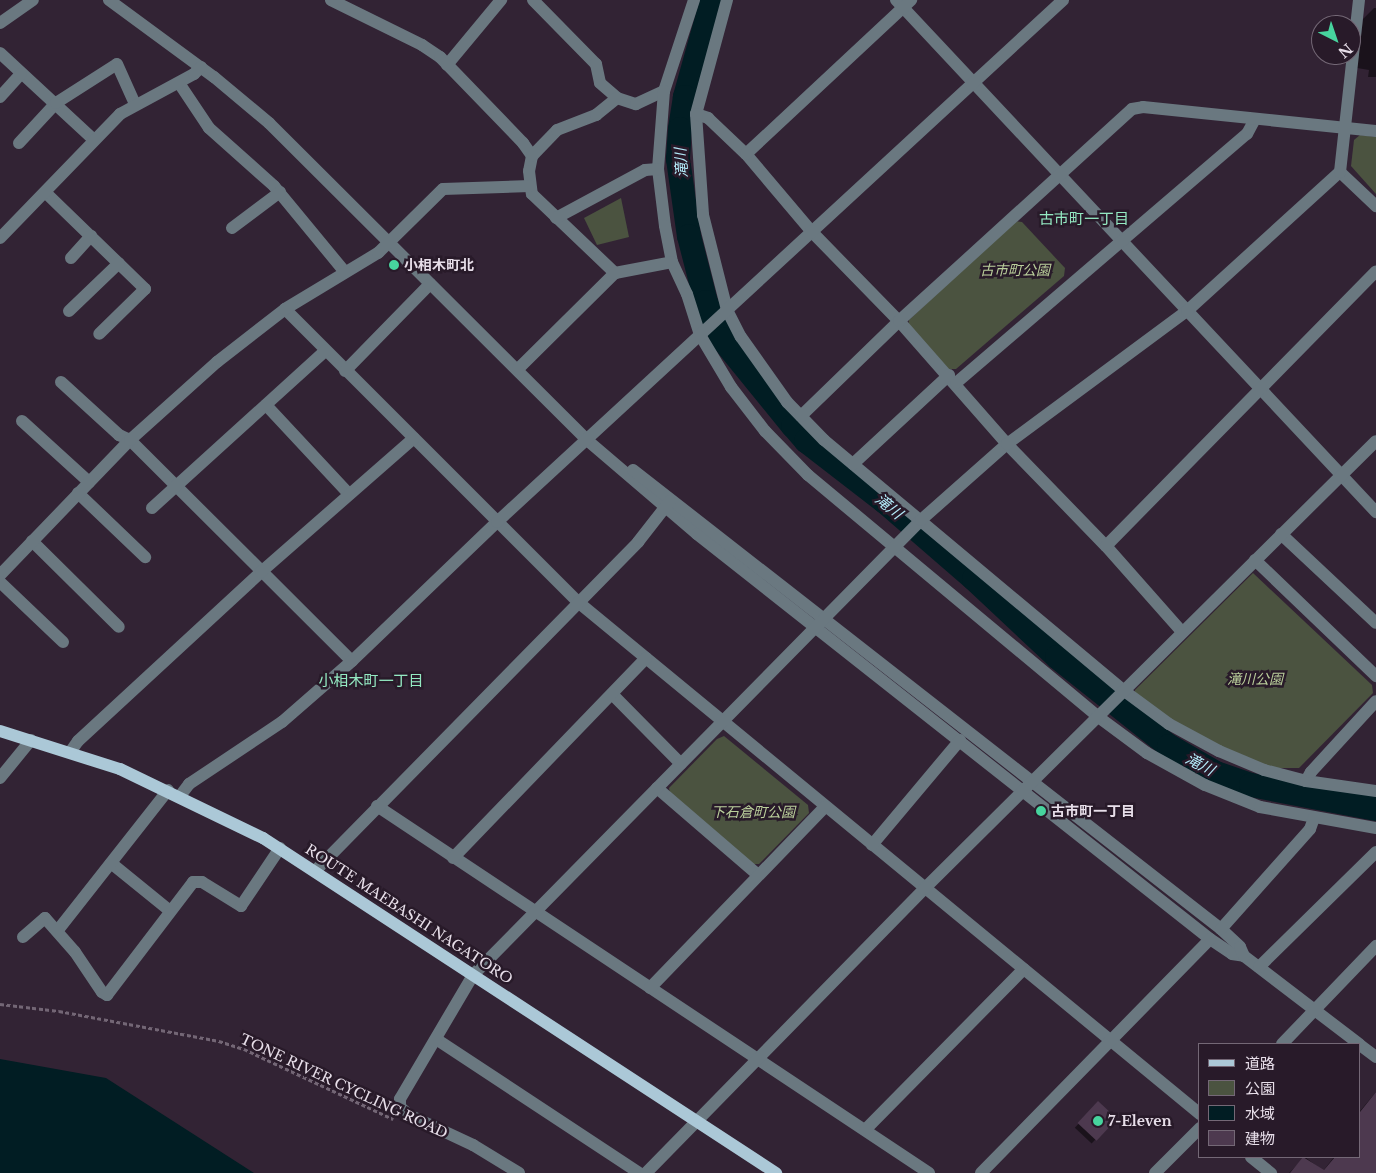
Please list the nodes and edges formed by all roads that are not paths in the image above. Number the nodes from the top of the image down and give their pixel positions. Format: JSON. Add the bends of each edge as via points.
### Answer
{"nodes":[{"id":1,"x":33,"y":0,"type":"edge"},
{"id":2,"x":108,"y":0,"type":"edge"},
{"id":3,"x":330,"y":0,"type":"edge"},
{"id":4,"x":501,"y":0,"type":"edge"},
{"id":5,"x":533,"y":0,"type":"edge"},
{"id":6,"x":694,"y":0,"type":"edge"},
{"id":7,"x":727,"y":0,"type":"edge"},
{"id":8,"x":1063,"y":0,"type":"edge"},
{"id":9,"x":1359,"y":0,"type":"edge"},
{"id":10,"x":904,"y":2,"type":"edge"},
{"id":11,"x":0,"y":23,"type":"edge"},
{"id":12,"x":0,"y":53,"type":"edge"},
{"id":13,"x":447,"y":65,"type":"junction"},
{"id":14,"x":201,"y":67,"type":"junction"},
{"id":15,"x":21,"y":74,"type":"junction"},
{"id":16,"x":179,"y":83,"type":"junction"},
{"id":17,"x":972,"y":84,"type":"junction"},
{"id":18,"x":664,"y":91,"type":"junction"},
{"id":19,"x":0,"y":97,"type":"edge"},
{"id":20,"x":617,"y":98,"type":"junction"},
{"id":21,"x":56,"y":103,"type":"junction"},
{"id":22,"x":135,"y":104,"type":"junction"},
{"id":23,"x":696,"y":114,"type":"junction"},
{"id":24,"x":1255,"y":119,"type":"junction"},
{"id":25,"x":1346,"y":128,"type":"junction"},
{"id":26,"x":1376,"y":131,"type":"edge"},
{"id":27,"x":94,"y":140,"type":"junction"},
{"id":28,"x":19,"y":143,"type":"dead end"},
{"id":29,"x":746,"y":154,"type":"junction"},
{"id":30,"x":532,"y":156,"type":"junction"},
{"id":31,"x":658,"y":168,"type":"junction"},
{"id":32,"x":1340,"y":172,"type":"junction"},
{"id":33,"x":1061,"y":175,"type":"junction"},
{"id":34,"x":530,"y":186,"type":"junction"},
{"id":35,"x":280,"y":192,"type":"junction"},
{"id":36,"x":46,"y":193,"type":"junction"},
{"id":37,"x":1376,"y":206,"type":"edge"},
{"id":38,"x":556,"y":218,"type":"junction"},
{"id":39,"x":232,"y":228,"type":"dead end"},
{"id":40,"x":812,"y":232,"type":"junction"},
{"id":41,"x":90,"y":236,"type":"junction"},
{"id":42,"x":0,"y":238,"type":"edge"},
{"id":43,"x":1122,"y":241,"type":"junction"},
{"id":44,"x":390,"y":243,"type":"junction"},
{"id":45,"x":71,"y":258,"type":"dead end"},
{"id":46,"x":672,"y":262,"type":"junction"},
{"id":47,"x":119,"y":263,"type":"junction"},
{"id":48,"x":344,"y":271,"type":"junction"},
{"id":49,"x":1376,"y":271,"type":"edge"},
{"id":50,"x":615,"y":273,"type":"junction"},
{"id":51,"x":430,"y":284,"type":"junction"},
{"id":52,"x":285,"y":309,"type":"junction"},
{"id":53,"x":68,"y":311,"type":"dead end"},
{"id":54,"x":726,"y":312,"type":"junction"},
{"id":55,"x":1187,"y":312,"type":"junction"},
{"id":56,"x":899,"y":322,"type":"junction"},
{"id":57,"x":702,"y":333,"type":"junction"},
{"id":58,"x":99,"y":334,"type":"dead end"},
{"id":59,"x":325,"y":352,"type":"junction"},
{"id":60,"x":518,"y":369,"type":"junction"},
{"id":61,"x":345,"y":371,"type":"junction"},
{"id":62,"x":952,"y":379,"type":"junction"},
{"id":63,"x":61,"y":382,"type":"dead end"},
{"id":64,"x":1262,"y":390,"type":"junction"},
{"id":65,"x":266,"y":405,"type":"junction"},
{"id":66,"x":801,"y":416,"type":"junction"},
{"id":67,"x":22,"y":421,"type":"dead end"},
{"id":68,"x":414,"y":438,"type":"junction"},
{"id":69,"x":130,"y":440,"type":"junction"},
{"id":70,"x":588,"y":440,"type":"junction"},
{"id":71,"x":1376,"y":441,"type":"edge"},
{"id":72,"x":1007,"y":444,"type":"junction"},
{"id":73,"x":853,"y":464,"type":"junction"},
{"id":74,"x":1340,"y":476,"type":"junction"},
{"id":75,"x":89,"y":482,"type":"junction"},
{"id":76,"x":175,"y":485,"type":"junction"},
{"id":77,"x":78,"y":493,"type":"junction"},
{"id":78,"x":349,"y":494,"type":"junction"},
{"id":79,"x":669,"y":502,"type":"junction"},
{"id":80,"x":152,"y":508,"type":"dead end"},
{"id":81,"x":1376,"y":512,"type":"edge"},
{"id":82,"x":497,"y":522,"type":"junction"},
{"id":83,"x":919,"y":522,"type":"junction"},
{"id":84,"x":1281,"y":534,"type":"junction"},
{"id":85,"x":32,"y":541,"type":"junction"},
{"id":86,"x":896,"y":545,"type":"junction"},
{"id":87,"x":1106,"y":546,"type":"junction"},
{"id":88,"x":145,"y":557,"type":"dead end"},
{"id":89,"x":1255,"y":560,"type":"junction"},
{"id":90,"x":261,"y":572,"type":"junction"},
{"id":91,"x":0,"y":575,"type":"edge"},
{"id":92,"x":0,"y":582,"type":"edge"},
{"id":93,"x":578,"y":602,"type":"junction"},
{"id":94,"x":820,"y":623,"type":"junction"},
{"id":95,"x":1376,"y":623,"type":"edge"},
{"id":96,"x":119,"y":627,"type":"dead end"},
{"id":97,"x":1182,"y":632,"type":"junction"},
{"id":98,"x":63,"y":642,"type":"dead end"},
{"id":99,"x":646,"y":658,"type":"junction"},
{"id":100,"x":352,"y":661,"type":"junction"},
{"id":101,"x":1376,"y":676,"type":"edge"},
{"id":102,"x":1123,"y":690,"type":"junction"},
{"id":103,"x":612,"y":694,"type":"junction"},
{"id":104,"x":1376,"y":701,"type":"edge"},
{"id":105,"x":1097,"y":716,"type":"junction"},
{"id":106,"x":723,"y":722,"type":"junction"},
{"id":107,"x":0,"y":731,"type":"edge"},
{"id":108,"x":31,"y":740,"type":"junction"},
{"id":109,"x":960,"y":740,"type":"junction"},
{"id":110,"x":70,"y":751,"type":"junction"},
{"id":111,"x":681,"y":764,"type":"junction"},
{"id":112,"x":0,"y":778,"type":"edge"},
{"id":113,"x":1306,"y":781,"type":"junction"},
{"id":114,"x":1028,"y":786,"type":"junction"},
{"id":115,"x":658,"y":788,"type":"junction"},
{"id":116,"x":168,"y":790,"type":"junction"},
{"id":117,"x":1376,"y":791,"type":"edge"},
{"id":118,"x":180,"y":796,"type":"junction"},
{"id":119,"x":377,"y":806,"type":"junction"},
{"id":120,"x":825,"y":807,"type":"junction"},
{"id":121,"x":1314,"y":818,"type":"junction"},
{"id":122,"x":1376,"y":828,"type":"edge"},
{"id":123,"x":872,"y":844,"type":"junction"},
{"id":124,"x":280,"y":848,"type":"junction"},
{"id":125,"x":1376,"y":852,"type":"edge"},
{"id":126,"x":453,"y":858,"type":"junction"},
{"id":127,"x":111,"y":863,"type":"junction"},
{"id":128,"x":316,"y":870,"type":"junction"},
{"id":129,"x":756,"y":874,"type":"junction"},
{"id":130,"x":924,"y":889,"type":"junction"},
{"id":131,"x":170,"y":911,"type":"junction"},
{"id":132,"x":533,"y":912,"type":"junction"},
{"id":133,"x":1221,"y":929,"type":"junction"},
{"id":134,"x":58,"y":930,"type":"junction"},
{"id":135,"x":24,"y":937,"type":"dead end"},
{"id":136,"x":1210,"y":939,"type":"junction"},
{"id":137,"x":1376,"y":946,"type":"edge"},
{"id":138,"x":1244,"y":956,"type":"junction"},
{"id":139,"x":1259,"y":967,"type":"junction"},
{"id":140,"x":1024,"y":969,"type":"junction"},
{"id":141,"x":473,"y":975,"type":"junction"},
{"id":142,"x":650,"y":988,"type":"junction"},
{"id":143,"x":1316,"y":1010,"type":"junction"},
{"id":144,"x":436,"y":1039,"type":"junction"},
{"id":145,"x":1110,"y":1042,"type":"junction"},
{"id":146,"x":1283,"y":1043,"type":"edge"},
{"id":147,"x":1359,"y":1043,"type":"edge"},
{"id":148,"x":1361,"y":1045,"type":"edge"},
{"id":149,"x":1376,"y":1057,"type":"edge"},
{"id":150,"x":757,"y":1060,"type":"junction"},
{"id":151,"x":1198,"y":1112,"type":"edge"},
{"id":152,"x":698,"y":1121,"type":"junction"},
{"id":153,"x":865,"y":1130,"type":"junction"},
{"id":154,"x":1198,"y":1130,"type":"edge"},
{"id":155,"x":1252,"y":1158,"type":"edge"},
{"id":156,"x":518,"y":1173,"type":"edge"},
{"id":157,"x":639,"y":1173,"type":"edge"},
{"id":158,"x":646,"y":1173,"type":"edge"},
{"id":159,"x":776,"y":1173,"type":"edge"},
{"id":160,"x":930,"y":1173,"type":"edge"},
{"id":161,"x":981,"y":1173,"type":"edge"},
{"id":162,"x":1155,"y":1173,"type":"edge"},
{"id":163,"x":1271,"y":1173,"type":"edge"}],
"edges":[{"from":1,"to":11,"type":"street"},
{"from":2,"to":14,"type":"street"},
{"from":3,"to":13,"type":"street","via":[[422,45]]},
{"from":4,"to":13,"type":"street"},
{"from":5,"to":20,"type":"street","via":[[596,64],[600,83]]},
{"from":6,"to":18,"type":"street"},
{"from":7,"to":23,"type":"street"},
{"from":8,"to":17,"type":"street"},
{"from":9,"to":25,"type":"street"},
{"from":10,"to":17,"type":"street"},
{"from":10,"to":29,"type":"street"},
{"from":12,"to":15,"type":"street"},
{"from":13,"to":30,"type":"street","via":[[516,134]]},
{"from":14,"to":16,"type":"street"},
{"from":14,"to":44,"type":"street","via":[[269,123]]},
{"from":15,"to":19,"type":"street"},
{"from":15,"to":21,"type":"street"},
{"from":16,"to":22,"type":"street"},
{"from":16,"to":35,"type":"street","via":[[209,128]]},
{"from":17,"to":33,"type":"street"},
{"from":17,"to":40,"type":"street"},
{"from":18,"to":20,"type":"street","via":[[636,104]]},
{"from":18,"to":31,"type":"street"},
{"from":20,"to":30,"type":"street","via":[[596,115],[557,130]]},
{"from":21,"to":22,"type":"street","via":[[117,64]]},
{"from":21,"to":27,"type":"street"},
{"from":21,"to":28,"type":"street"},
{"from":22,"to":27,"type":"street"},
{"from":23,"to":29,"type":"street","via":[[708,118]]},
{"from":23,"to":54,"type":"street","via":[[702,214]]},
{"from":24,"to":25,"type":"street"},
{"from":24,"to":33,"type":"street","via":[[1137,107]]},
{"from":24,"to":43,"type":"street","via":[[1246,134]]},
{"from":25,"to":26,"type":"street"},
{"from":25,"to":32,"type":"street"},
{"from":27,"to":36,"type":"street"},
{"from":29,"to":40,"type":"street"},
{"from":30,"to":34,"type":"street"},
{"from":31,"to":38,"type":"street","via":[[645,170]]},
{"from":31,"to":46,"type":"street"},
{"from":32,"to":37,"type":"street"},
{"from":32,"to":55,"type":"street"},
{"from":33,"to":43,"type":"street"},
{"from":33,"to":56,"type":"street"},
{"from":34,"to":38,"type":"street","via":[[532,194]]},
{"from":34,"to":44,"type":"street","via":[[443,189]]},
{"from":35,"to":39,"type":"street"},
{"from":35,"to":48,"type":"street"},
{"from":36,"to":41,"type":"street"},
{"from":36,"to":42,"type":"street"},
{"from":38,"to":50,"type":"street"},
{"from":40,"to":54,"type":"street"},
{"from":40,"to":56,"type":"street"},
{"from":41,"to":45,"type":"street"},
{"from":41,"to":47,"type":"street"},
{"from":43,"to":55,"type":"street"},
{"from":43,"to":62,"type":"street"},
{"from":44,"to":48,"type":"street","via":[[364,262]]},
{"from":44,"to":51,"type":"street"},
{"from":46,"to":50,"type":"street"},
{"from":46,"to":57,"type":"street"},
{"from":47,"to":53,"type":"street"},
{"from":47,"to":58,"type":"street","via":[[145,288]]},
{"from":48,"to":52,"type":"street"},
{"from":49,"to":64,"type":"street"},
{"from":50,"to":60,"type":"street"},
{"from":51,"to":60,"type":"street"},
{"from":51,"to":61,"type":"street"},
{"from":52,"to":59,"type":"street"},
{"from":52,"to":69,"type":"street","via":[[217,362]]},
{"from":54,"to":57,"type":"street"},
{"from":54,"to":66,"type":"street","via":[[759,364]]},
{"from":55,"to":64,"type":"street"},
{"from":55,"to":72,"type":"street"},
{"from":56,"to":62,"type":"street"},
{"from":56,"to":66,"type":"street"},
{"from":57,"to":70,"type":"street"},
{"from":57,"to":86,"type":"street","via":[[731,387],[789,458]]},
{"from":59,"to":61,"type":"street"},
{"from":59,"to":65,"type":"street"},
{"from":60,"to":70,"type":"street"},
{"from":61,"to":68,"type":"street"},
{"from":62,"to":72,"type":"street"},
{"from":62,"to":73,"type":"street"},
{"from":63,"to":69,"type":"street","via":[[119,435]]},
{"from":64,"to":74,"type":"street"},
{"from":64,"to":87,"type":"street"},
{"from":65,"to":76,"type":"street"},
{"from":65,"to":78,"type":"street"},
{"from":66,"to":73,"type":"street"},
{"from":67,"to":75,"type":"street"},
{"from":68,"to":78,"type":"street"},
{"from":68,"to":82,"type":"street"},
{"from":69,"to":75,"type":"street"},
{"from":69,"to":76,"type":"street"},
{"from":70,"to":79,"type":"street"},
{"from":70,"to":82,"type":"street"},
{"from":71,"to":74,"type":"street"},
{"from":72,"to":83,"type":"street"},
{"from":72,"to":87,"type":"street"},
{"from":73,"to":83,"type":"street"},
{"from":74,"to":81,"type":"street"},
{"from":74,"to":84,"type":"street"},
{"from":75,"to":77,"type":"street"},
{"from":76,"to":80,"type":"street"},
{"from":76,"to":90,"type":"street"},
{"from":77,"to":85,"type":"street"},
{"from":77,"to":88,"type":"street"},
{"from":78,"to":90,"type":"street"},
{"from":79,"to":93,"type":"street","via":[[638,542]]},
{"from":79,"to":94,"type":"street"},
{"from":82,"to":93,"type":"street"},
{"from":82,"to":100,"type":"street"},
{"from":83,"to":86,"type":"street"},
{"from":83,"to":102,"type":"street"},
{"from":84,"to":89,"type":"street"},
{"from":84,"to":95,"type":"street"},
{"from":85,"to":91,"type":"street"},
{"from":85,"to":96,"type":"street"},
{"from":86,"to":94,"type":"street"},
{"from":86,"to":105,"type":"street"},
{"from":87,"to":97,"type":"street"},
{"from":89,"to":97,"type":"street"},
{"from":89,"to":101,"type":"street"},
{"from":90,"to":100,"type":"street"},
{"from":90,"to":110,"type":"street"},
{"from":92,"to":98,"type":"street"},
{"from":93,"to":99,"type":"street"},
{"from":93,"to":119,"type":"street"},
{"from":94,"to":106,"type":"street"},
{"from":94,"to":109,"type":"street"},
{"from":94,"to":114,"type":"street"},
{"from":97,"to":102,"type":"street"},
{"from":99,"to":103,"type":"street"},
{"from":99,"to":106,"type":"street"},
{"from":100,"to":118,"type":"street","via":[[282,722],[195,780]]},
{"from":102,"to":105,"type":"street"},
{"from":102,"to":113,"type":"street","via":[[1170,724],[1219,751],[1264,770]]},
{"from":103,"to":111,"type":"street"},
{"from":103,"to":126,"type":"street"},
{"from":104,"to":113,"type":"street"},
{"from":105,"to":114,"type":"street"},
{"from":105,"to":121,"type":"street","via":[[1147,753],[1206,785],[1260,807]]},
{"from":106,"to":111,"type":"street"},
{"from":106,"to":120,"type":"street"},
{"from":107,"to":108,"type":"main road","name":"ROUTE MAEBASHI NAGATORO"},
{"from":108,"to":110,"type":"main road","name":"ROUTE MAEBASHI NAGATORO"},
{"from":108,"to":112,"type":"street"},
{"from":109,"to":114,"type":"street"},
{"from":109,"to":123,"type":"street"},
{"from":110,"to":116,"type":"main road","name":"ROUTE MAEBASHI NAGATORO"},
{"from":111,"to":115,"type":"street"},
{"from":113,"to":117,"type":"street"},
{"from":114,"to":130,"type":"street"},
{"from":114,"to":133,"type":"street"},
{"from":114,"to":136,"type":"street"},
{"from":115,"to":129,"type":"street"},
{"from":115,"to":132,"type":"street"},
{"from":116,"to":118,"type":"main road","name":"ROUTE MAEBASHI NAGATORO"},
{"from":116,"to":127,"type":"street"},
{"from":118,"to":124,"type":"main road","name":"ROUTE MAEBASHI NAGATORO"},
{"from":119,"to":126,"type":"street"},
{"from":119,"to":128,"type":"street"},
{"from":120,"to":123,"type":"street"},
{"from":120,"to":129,"type":"street"},
{"from":121,"to":122,"type":"street"},
{"from":121,"to":133,"type":"street","via":[[1310,829]]},
{"from":123,"to":130,"type":"street"},
{"from":124,"to":128,"type":"main road","name":"ROUTE MAEBASHI NAGATORO"},
{"from":124,"to":131,"type":"street","via":[[241,906],[196,881]]},
{"from":125,"to":139,"type":"street"},
{"from":126,"to":132,"type":"street"},
{"from":127,"to":131,"type":"street"},
{"from":127,"to":134,"type":"street"},
{"from":128,"to":141,"type":"main road","name":"ROUTE MAEBASHI NAGATORO"},
{"from":129,"to":142,"type":"street"},
{"from":130,"to":140,"type":"street"},
{"from":130,"to":150,"type":"street"},
{"from":131,"to":134,"type":"street","via":[[107,995]]},
{"from":132,"to":141,"type":"street"},
{"from":132,"to":142,"type":"street"},
{"from":133,"to":138,"type":"street","via":[[1240,947]]},
{"from":134,"to":135,"type":"street","via":[[42,918]]},
{"from":136,"to":138,"type":"street","via":[[1232,954]]},
{"from":136,"to":145,"type":"street"},
{"from":137,"to":143,"type":"street"},
{"from":138,"to":139,"type":"street"},
{"from":139,"to":143,"type":"street"},
{"from":140,"to":145,"type":"street"},
{"from":140,"to":153,"type":"street"},
{"from":141,"to":144,"type":"street"},
{"from":141,"to":152,"type":"main road","name":"ROUTE MAEBASHI NAGATORO"},
{"from":142,"to":150,"type":"street"},
{"from":143,"to":146,"type":"street"},
{"from":143,"to":147,"type":"street"},
{"from":144,"to":156,"type":"street","via":[[400,1099],[400,1107],[409,1115],[473,1145]]},
{"from":144,"to":157,"type":"street"},
{"from":145,"to":151,"type":"street"},
{"from":145,"to":161,"type":"street"},
{"from":148,"to":149,"type":"street"},
{"from":150,"to":152,"type":"street"},
{"from":150,"to":153,"type":"street"},
{"from":152,"to":158,"type":"street"},
{"from":152,"to":159,"type":"main road","name":"ROUTE MAEBASHI NAGATORO"},
{"from":153,"to":160,"type":"street"},
{"from":154,"to":162,"type":"street"},
{"from":155,"to":163,"type":"street"}]}
